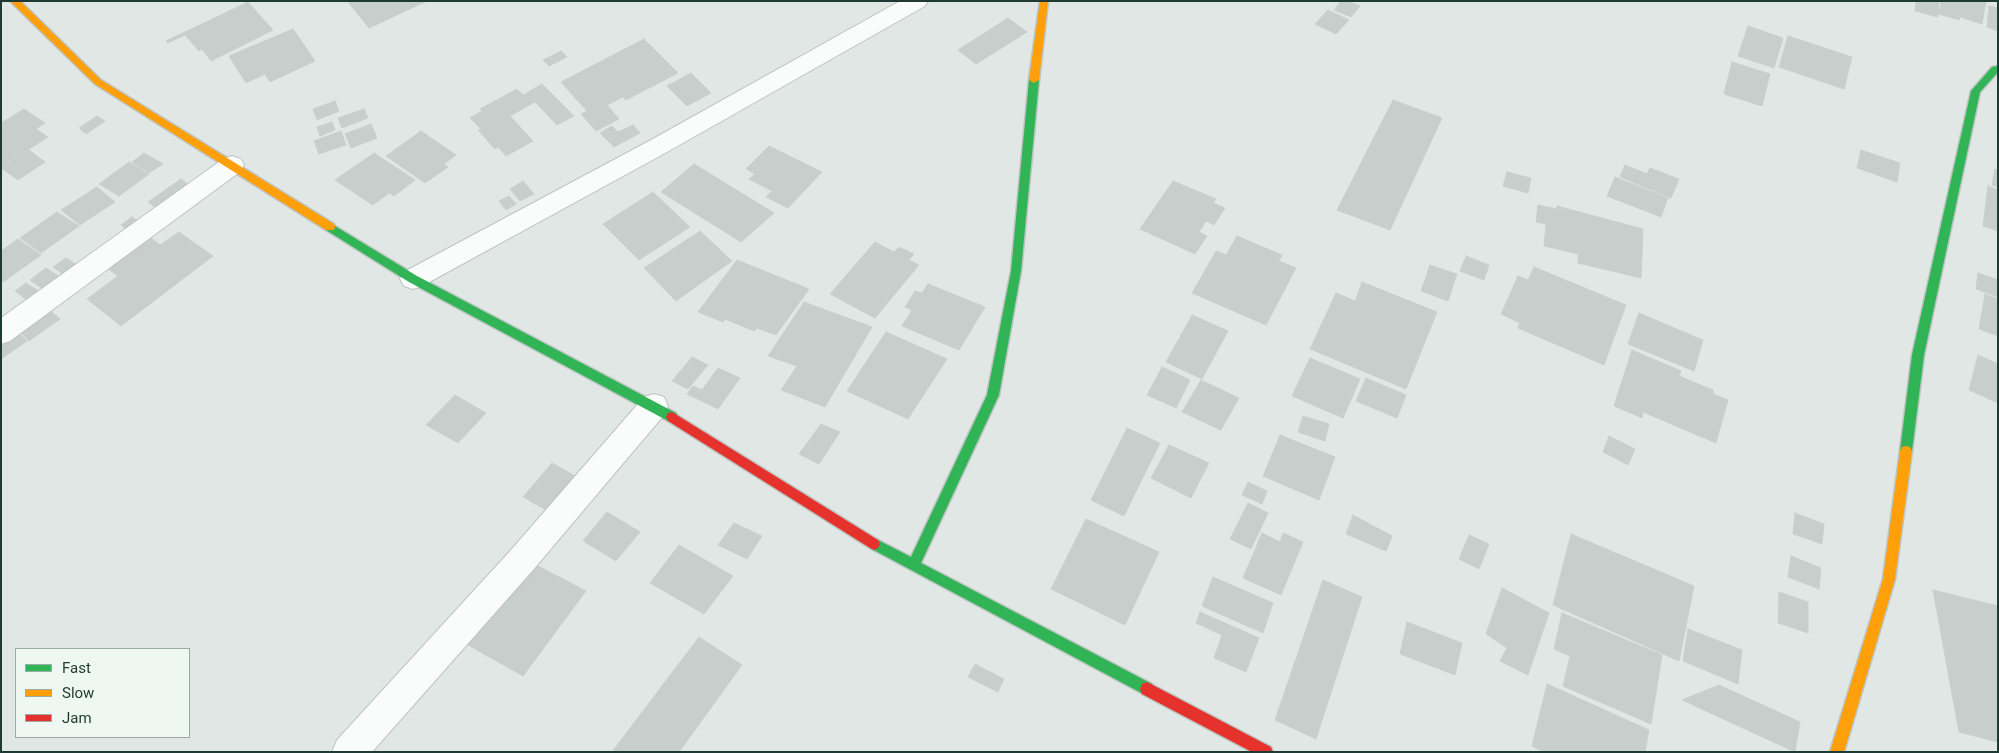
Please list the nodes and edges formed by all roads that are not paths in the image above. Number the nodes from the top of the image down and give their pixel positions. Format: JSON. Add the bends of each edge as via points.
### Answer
{"nodes":[{"id":1,"x":14,"y":1,"type":"edge"},
{"id":2,"x":917,"y":1,"type":"edge"},
{"id":3,"x":1044,"y":1,"type":"edge"},
{"id":4,"x":1998,"y":70,"type":"edge"},
{"id":5,"x":232,"y":165,"type":"junction"},
{"id":6,"x":413,"y":279,"type":"junction"},
{"id":7,"x":1,"y":332,"type":"edge"},
{"id":8,"x":654,"y":406,"type":"junction"},
{"id":9,"x":914,"y":565,"type":"junction"},
{"id":10,"x":349,"y":752,"type":"edge"},
{"id":11,"x":1266,"y":752,"type":"edge"},
{"id":12,"x":1837,"y":752,"type":"edge"}],
"edges":[{"from":1,"to":5,"type":"street","via":[[98,82]]},
{"from":2,"to":6,"type":"street"},
{"from":3,"to":9,"type":"street","via":[[1016,272],[993,395]]},
{"from":4,"to":12,"type":"street","via":[[1995,69],[1976,91],[1918,355],[1889,579]]},
{"from":5,"to":6,"type":"street"},
{"from":5,"to":7,"type":"street"},
{"from":6,"to":8,"type":"street"},
{"from":8,"to":9,"type":"street","via":[[877,546]]},
{"from":8,"to":10,"type":"street","via":[[522,560]]},
{"from":9,"to":11,"type":"street"}]}
